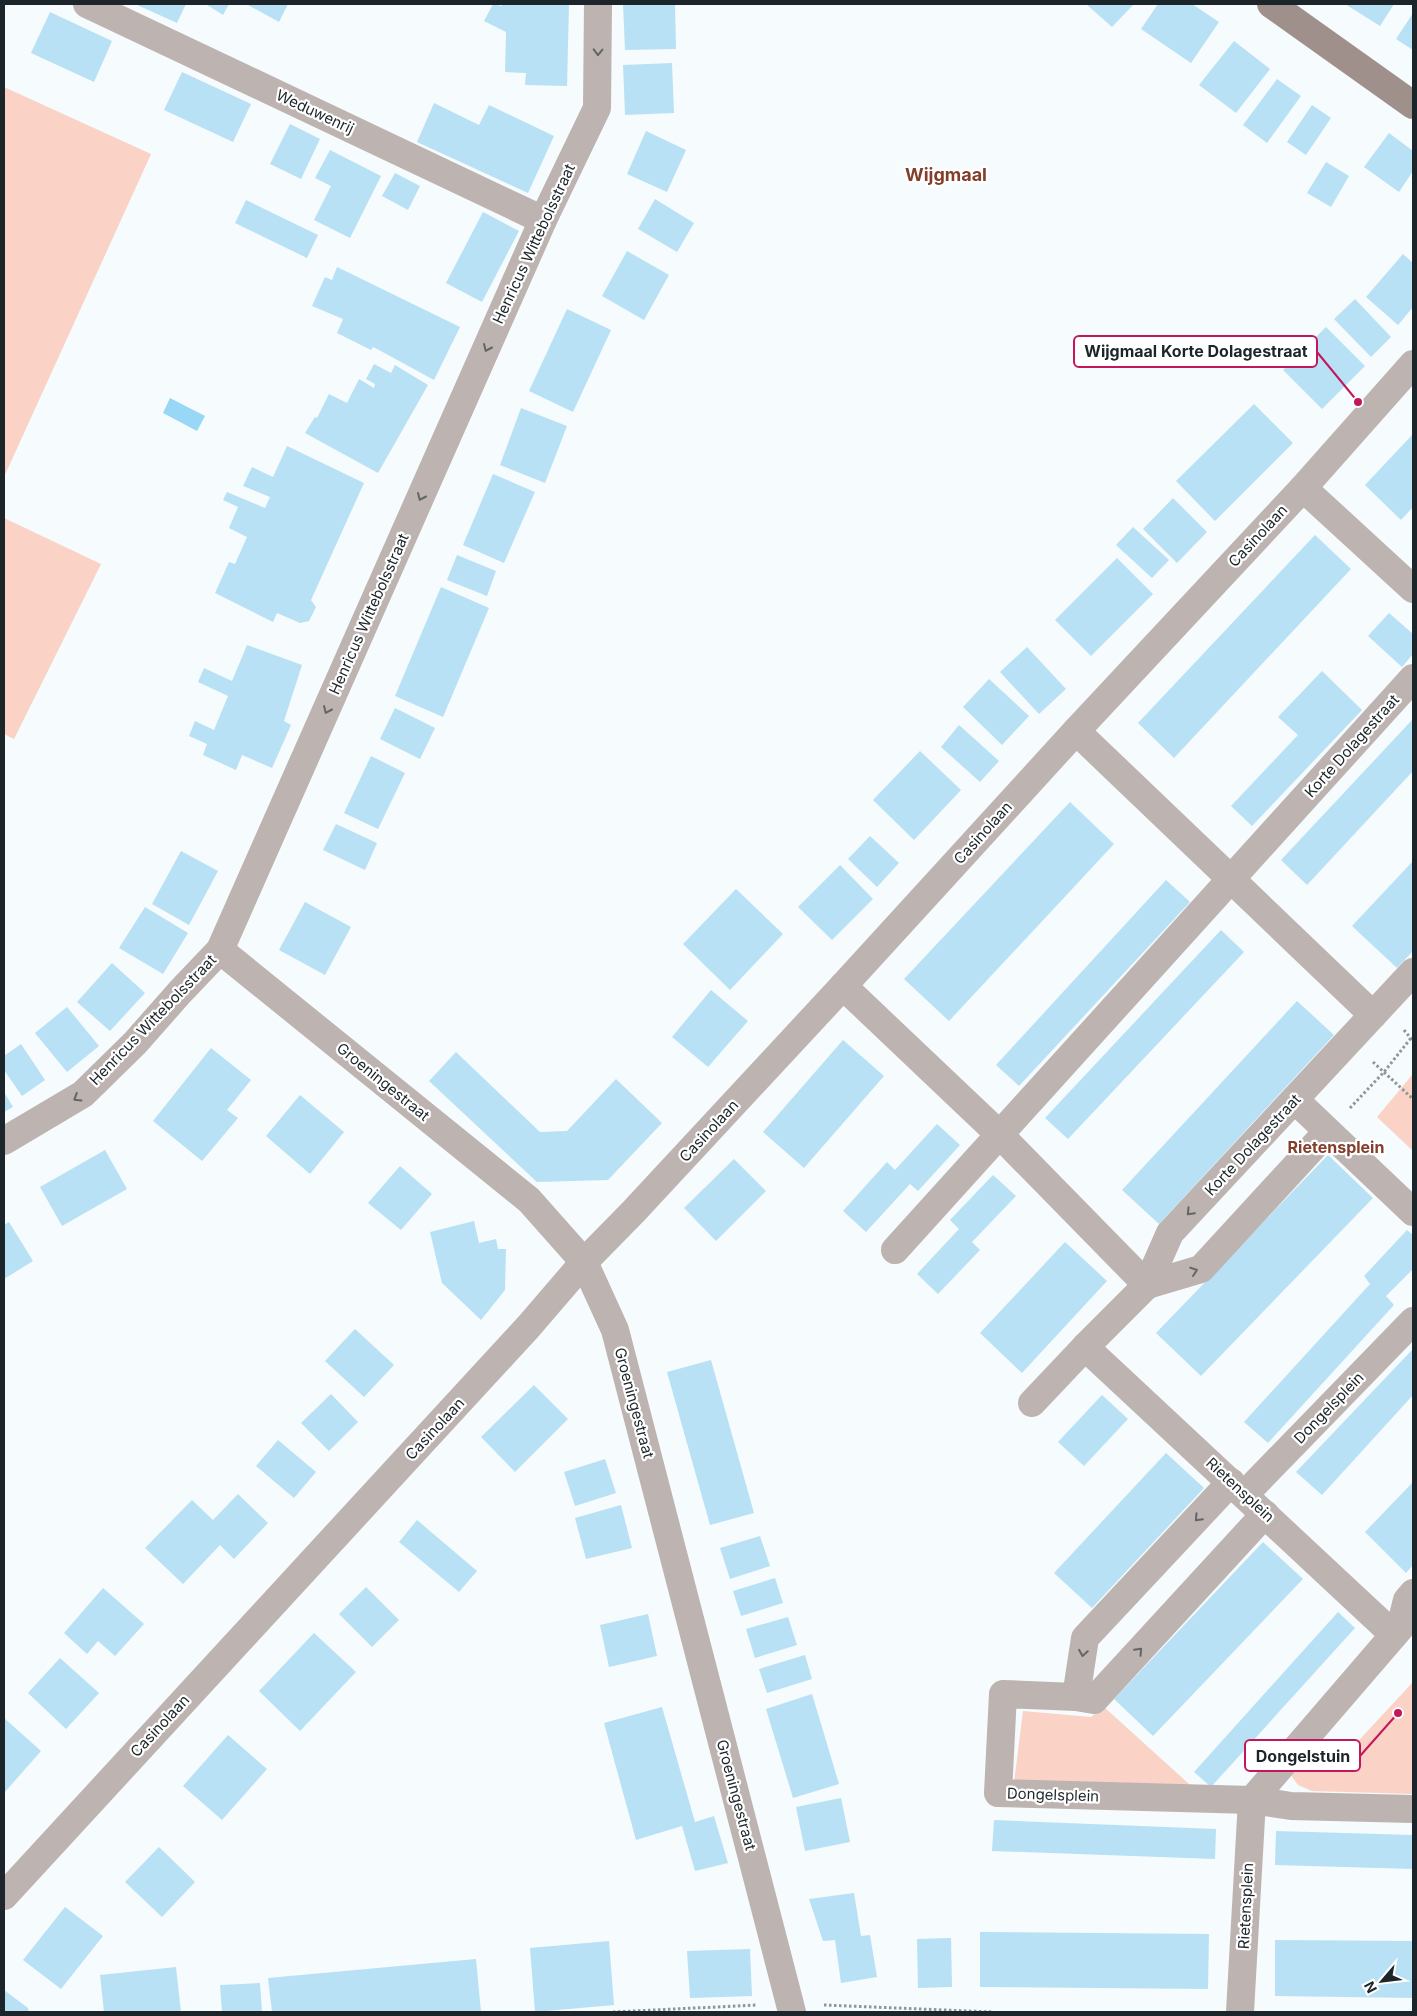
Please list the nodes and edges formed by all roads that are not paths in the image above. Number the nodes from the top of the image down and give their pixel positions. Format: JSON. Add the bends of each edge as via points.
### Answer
{"nodes":[{"id":1,"x":87,"y":4,"type":"edge"},
{"id":2,"x":598,"y":4,"type":"edge"},
{"id":3,"x":1270,"y":4,"type":"edge"},
{"id":4,"x":1413,"y":105,"type":"edge"},
{"id":5,"x":543,"y":220,"type":"junction"},
{"id":6,"x":1413,"y":364,"type":"edge"},
{"id":7,"x":1303,"y":488,"type":"junction"},
{"id":8,"x":1413,"y":589,"type":"edge"},
{"id":9,"x":1413,"y":678,"type":"edge"},
{"id":10,"x":1076,"y":731,"type":"junction"},
{"id":11,"x":1231,"y":880,"type":"junction"},
{"id":12,"x":220,"y":950,"type":"junction"},
{"id":13,"x":1413,"y":972,"type":"edge"},
{"id":14,"x":843,"y":986,"type":"junction"},
{"id":15,"x":1373,"y":1015,"type":"junction"},
{"id":16,"x":1296,"y":1100,"type":"junction"},
{"id":17,"x":1327,"y":1132,"type":"junction"},
{"id":18,"x":999,"y":1134,"type":"junction"},
{"id":19,"x":4,"y":1141,"type":"edge"},
{"id":20,"x":1413,"y":1212,"type":"edge"},
{"id":21,"x":895,"y":1250,"type":"dead end"},
{"id":22,"x":584,"y":1262,"type":"junction"},
{"id":23,"x":1148,"y":1285,"type":"junction"},
{"id":24,"x":1413,"y":1321,"type":"edge"},
{"id":25,"x":1085,"y":1347,"type":"junction"},
{"id":26,"x":1032,"y":1404,"type":"dead end"},
{"id":27,"x":1238,"y":1488,"type":"junction"},
{"id":28,"x":1265,"y":1514,"type":"junction"},
{"id":29,"x":1413,"y":1593,"type":"edge"},
{"id":30,"x":1402,"y":1630,"type":"edge"},
{"id":31,"x":1076,"y":1697,"type":"junction"},
{"id":32,"x":1252,"y":1800,"type":"junction"},
{"id":33,"x":1413,"y":1809,"type":"edge"},
{"id":34,"x":4,"y":1896,"type":"edge"},
{"id":35,"x":792,"y":2012,"type":"edge"},
{"id":36,"x":1240,"y":2012,"type":"edge"}],
"edges":[{"from":1,"to":5,"type":"street","name":"Weduwenrij"},
{"from":2,"to":5,"type":"street","name":"Henricus Wittebolsstraat","one_way":true,"via":[[597,108]]},
{"from":3,"to":4,"type":"street"},
{"from":5,"to":12,"type":"street","name":"Henricus Wittebolsstraat","one_way":true},
{"from":6,"to":7,"type":"street","name":"Casinolaan"},
{"from":7,"to":8,"type":"street"},
{"from":7,"to":10,"type":"street","name":"Casinolaan"},
{"from":9,"to":11,"type":"street","name":"Korte Dolagestraat"},
{"from":10,"to":11,"type":"street"},
{"from":10,"to":14,"type":"street","name":"Casinolaan"},
{"from":11,"to":15,"type":"street"},
{"from":11,"to":18,"type":"street","name":"Korte Dolagestraat"},
{"from":12,"to":19,"type":"street","name":"Henricus Wittebolsstraat","one_way":true,"via":[[135,1043],[83,1094]]},
{"from":12,"to":22,"type":"street","name":"Groeningestraat","via":[[529,1200]]},
{"from":13,"to":15,"type":"street","name":"Korte Dolagestraat"},
{"from":14,"to":18,"type":"street"},
{"from":14,"to":22,"type":"street","name":"Casinolaan"},
{"from":15,"to":16,"type":"street","name":"Korte Dolagestraat"},
{"from":16,"to":17,"type":"street"},
{"from":16,"to":23,"type":"street","name":"Korte Dolagestraat","one_way":true,"via":[[1170,1233]]},
{"from":17,"to":20,"type":"street"},
{"from":23,"to":17,"type":"street","name":"Korte Dolagestraat","one_way":true,"via":[[1201,1269]]},
{"from":18,"to":21,"type":"street","name":"Korte Dolagestraat"},
{"from":18,"to":23,"type":"street"},
{"from":22,"to":34,"type":"street","name":"Casinolaan","via":[[529,1326]]},
{"from":22,"to":35,"type":"street","name":"Groeningestraat","via":[[615,1330]]},
{"from":23,"to":25,"type":"street","name":"Korte Dolagestraat"},
{"from":24,"to":27,"type":"street","name":"Dongelsplein"},
{"from":25,"to":26,"type":"street","name":"Korte Dolagestraat"},
{"from":25,"to":27,"type":"street","name":"Rietensplein"},
{"from":27,"to":28,"type":"street","name":"Rietensplein"},
{"from":27,"to":31,"type":"street","name":"Dongelsplein","one_way":true,"via":[[1085,1638]]},
{"from":28,"to":30,"type":"street","name":"Rietensplein"},
{"from":31,"to":28,"type":"street","name":"Dongelsplein","one_way":true,"via":[[1094,1700]]},
{"from":29,"to":30,"type":"street","via":[[1407,1600]]},
{"from":30,"to":32,"type":"street"},
{"from":31,"to":32,"type":"street","name":"Dongelsplein","via":[[1003,1694],[998,1793]]},
{"from":32,"to":33,"type":"street","via":[[1291,1806]]},
{"from":32,"to":36,"type":"street","name":"Rietensplein"}]}
